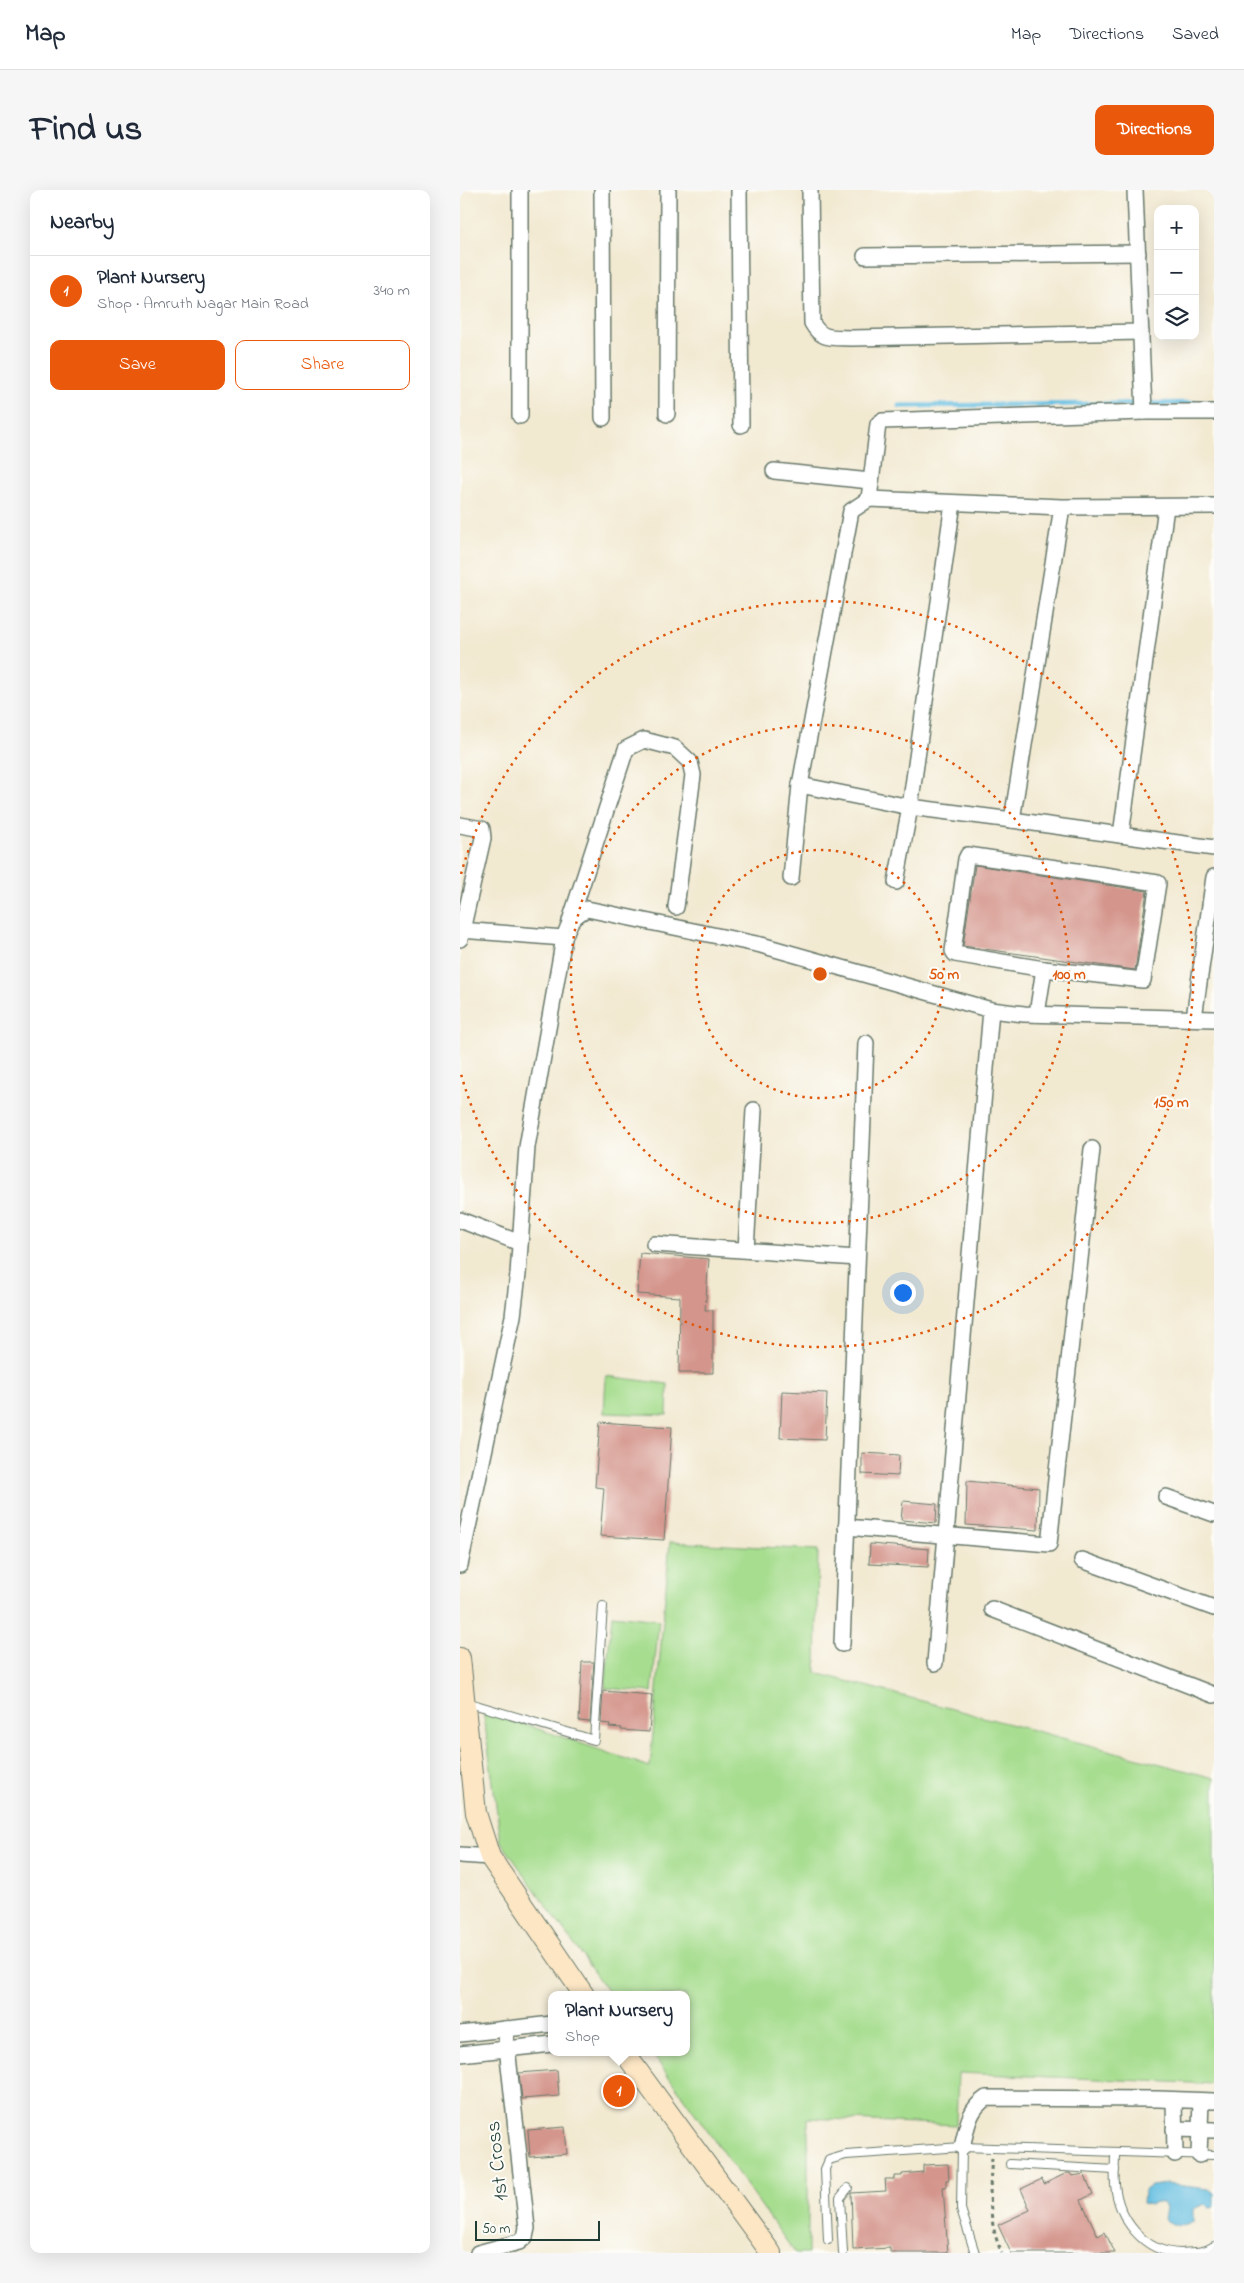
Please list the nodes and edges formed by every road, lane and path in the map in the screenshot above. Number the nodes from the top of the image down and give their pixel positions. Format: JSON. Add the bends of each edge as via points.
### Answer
{"nodes":[{"id":1,"x":520,"y":190,"type":"edge"},
{"id":2,"x":602,"y":190,"type":"edge"},
{"id":3,"x":668,"y":190,"type":"edge"},
{"id":4,"x":739,"y":190,"type":"edge"},
{"id":5,"x":810,"y":190,"type":"edge"},
{"id":6,"x":1136,"y":190,"type":"edge"},
{"id":7,"x":1138,"y":253,"type":"junction"},
{"id":8,"x":866,"y":256,"type":"dead end"},
{"id":9,"x":1141,"y":332,"type":"junction"},
{"id":10,"x":1144,"y":412,"type":"junction"},
{"id":11,"x":1214,"y":412,"type":"edge"},
{"id":12,"x":667,"y":414,"type":"dead end"},
{"id":13,"x":520,"y":416,"type":"dead end"},
{"id":14,"x":603,"y":418,"type":"dead end"},
{"id":15,"x":741,"y":425,"type":"dead end"},
{"id":16,"x":774,"y":471,"type":"dead end"},
{"id":17,"x":870,"y":481,"type":"junction"},
{"id":18,"x":869,"y":499,"type":"junction"},
{"id":19,"x":953,"y":503,"type":"junction"},
{"id":20,"x":1214,"y":506,"type":"edge"},
{"id":21,"x":1062,"y":507,"type":"junction"},
{"id":22,"x":1166,"y":507,"type":"junction"},
{"id":23,"x":800,"y":785,"type":"junction"},
{"id":24,"x":910,"y":807,"type":"junction"},
{"id":25,"x":1012,"y":820,"type":"junction"},
{"id":26,"x":460,"y":825,"type":"edge"},
{"id":27,"x":1120,"y":836,"type":"junction"},
{"id":28,"x":1214,"y":848,"type":"edge"},
{"id":29,"x":1214,"y":877,"type":"edge"},
{"id":30,"x":791,"y":878,"type":"dead end"},
{"id":31,"x":896,"y":882,"type":"dead end"},
{"id":32,"x":676,"y":907,"type":"dead end"},
{"id":33,"x":570,"y":921,"type":"junction"},
{"id":34,"x":461,"y":933,"type":"edge"},
{"id":35,"x":564,"y":938,"type":"junction"},
{"id":36,"x":1044,"y":969,"type":"junction"},
{"id":37,"x":991,"y":1010,"type":"junction"},
{"id":38,"x":1037,"y":1014,"type":"junction"},
{"id":39,"x":1194,"y":1018,"type":"junction"},
{"id":40,"x":1214,"y":1019,"type":"edge"},
{"id":41,"x":866,"y":1044,"type":"dead end"},
{"id":42,"x":754,"y":1110,"type":"dead end"},
{"id":43,"x":1092,"y":1149,"type":"dead end"},
{"id":44,"x":460,"y":1220,"type":"edge"},
{"id":45,"x":520,"y":1243,"type":"junction"},
{"id":46,"x":654,"y":1244,"type":"dead end"},
{"id":47,"x":746,"y":1250,"type":"junction"},
{"id":48,"x":857,"y":1258,"type":"junction"},
{"id":49,"x":1166,"y":1497,"type":"dead end"},
{"id":50,"x":1214,"y":1514,"type":"edge"},
{"id":51,"x":846,"y":1527,"type":"junction"},
{"id":52,"x":946,"y":1535,"type":"junction"},
{"id":53,"x":1082,"y":1560,"type":"dead end"},
{"id":54,"x":460,"y":1565,"type":"edge"},
{"id":55,"x":603,"y":1606,"type":"dead end"},
{"id":56,"x":1214,"y":1608,"type":"edge"},
{"id":57,"x":992,"y":1609,"type":"dead end"},
{"id":58,"x":842,"y":1644,"type":"dead end"},
{"id":59,"x":460,"y":1658,"type":"edge"},
{"id":60,"x":935,"y":1663,"type":"dead end"},
{"id":61,"x":1214,"y":1695,"type":"edge"},
{"id":62,"x":464,"y":1701,"type":"junction"},
{"id":63,"x":465,"y":1773,"type":"edge"},
{"id":64,"x":460,"y":1855,"type":"edge"},
{"id":65,"x":490,"y":1857,"type":"junction"},
{"id":66,"x":581,"y":1991,"type":"edge"},
{"id":67,"x":548,"y":2024,"type":"edge"},
{"id":68,"x":505,"y":2029,"type":"junction"},
{"id":69,"x":460,"y":2034,"type":"edge"},
{"id":70,"x":548,"y":2044,"type":"edge"},
{"id":71,"x":507,"y":2048,"type":"junction"},
{"id":72,"x":460,"y":2054,"type":"edge"},
{"id":73,"x":627,"y":2056,"type":"edge"},
{"id":74,"x":1174,"y":2100,"type":"junction"},
{"id":75,"x":1208,"y":2101,"type":"edge"},
{"id":76,"x":1174,"y":2128,"type":"junction"},
{"id":77,"x":1207,"y":2130,"type":"edge"},
{"id":78,"x":964,"y":2140,"type":"junction"},
{"id":79,"x":992,"y":2148,"type":"junction"},
{"id":80,"x":1115,"y":2153,"type":"junction"},
{"id":81,"x":1174,"y":2154,"type":"junction"},
{"id":82,"x":1207,"y":2155,"type":"edge"},
{"id":83,"x":1010,"y":2164,"type":"dead end"},
{"id":84,"x":1115,"y":2170,"type":"junction"},
{"id":85,"x":848,"y":2188,"type":"dead end"},
{"id":86,"x":828,"y":2240,"type":"dead end"},
{"id":87,"x":1214,"y":2246,"type":"edge"},
{"id":88,"x":478,"y":2253,"type":"edge"},
{"id":89,"x":771,"y":2253,"type":"edge"},
{"id":90,"x":843,"y":2253,"type":"edge"},
{"id":91,"x":975,"y":2253,"type":"edge"},
{"id":92,"x":1002,"y":2253,"type":"edge"}],
"edges":[{"from":1,"to":13,"type":"street"},
{"from":2,"to":14,"type":"street"},
{"from":3,"to":12,"type":"street"},
{"from":4,"to":15,"type":"street"},
{"from":5,"to":9,"type":"street","via":[[812,323],[822,336]]},
{"from":6,"to":7,"type":"street"},
{"from":7,"to":8,"type":"street"},
{"from":7,"to":9,"type":"street"},
{"from":9,"to":10,"type":"street"},
{"from":10,"to":11,"type":"street"},
{"from":10,"to":17,"type":"street","via":[[882,421],[878,424]]},
{"from":16,"to":17,"type":"street"},
{"from":17,"to":18,"type":"street"},
{"from":18,"to":19,"type":"street"},
{"from":18,"to":23,"type":"street","via":[[851,511]]},
{"from":19,"to":21,"type":"street"},
{"from":19,"to":24,"type":"street"},
{"from":20,"to":22,"type":"street"},
{"from":21,"to":22,"type":"street"},
{"from":21,"to":25,"type":"street"},
{"from":22,"to":27,"type":"street"},
{"from":23,"to":24,"type":"street"},
{"from":23,"to":30,"type":"street"},
{"from":24,"to":25,"type":"street"},
{"from":24,"to":31,"type":"street"},
{"from":25,"to":27,"type":"street"},
{"from":26,"to":34,"type":"street","via":[[482,829],[483,838]]},
{"from":27,"to":28,"type":"street"},
{"from":29,"to":39,"type":"street"},
{"from":32,"to":33,"type":"street","via":[[693,775],[690,762],[675,748],[644,740],[626,749]]},
{"from":33,"to":35,"type":"street"},
{"from":33,"to":37,"type":"street","via":[[587,909],[761,945]]},
{"from":34,"to":35,"type":"street"},
{"from":35,"to":45,"type":"street","via":[[526,1147]]},
{"from":36,"to":36,"type":"street","via":[[954,953],[966,856],[1158,883],[1143,980]]},
{"from":36,"to":38,"type":"street"},
{"from":37,"to":38,"type":"street"},
{"from":37,"to":52,"type":"street"},
{"from":38,"to":39,"type":"street"},
{"from":39,"to":40,"type":"street"},
{"from":41,"to":48,"type":"street"},
{"from":42,"to":47,"type":"street"},
{"from":43,"to":52,"type":"street","via":[[1049,1544]]},
{"from":44,"to":45,"type":"street"},
{"from":45,"to":54,"type":"street","via":[[504,1366]]},
{"from":46,"to":47,"type":"street"},
{"from":47,"to":48,"type":"street"},
{"from":48,"to":51,"type":"street"},
{"from":49,"to":50,"type":"street"},
{"from":51,"to":52,"type":"street"},
{"from":51,"to":58,"type":"street"},
{"from":52,"to":60,"type":"street"},
{"from":53,"to":56,"type":"street"},
{"from":55,"to":62,"type":"lane","via":[[594,1740]]},
{"from":57,"to":61,"type":"street"},
{"from":59,"to":62,"type":"main road"},
{"from":62,"to":63,"type":"main road"},
{"from":63,"to":65,"type":"main road"},
{"from":64,"to":65,"type":"street"},
{"from":65,"to":66,"type":"main road"},
{"from":67,"to":68,"type":"street"},
{"from":68,"to":69,"type":"street"},
{"from":68,"to":71,"type":"street","name":"1st Cross"},
{"from":70,"to":71,"type":"street"},
{"from":71,"to":72,"type":"street"},
{"from":71,"to":88,"type":"street","name":"1st Cross","via":[[527,2228],[520,2242]]},
{"from":73,"to":89,"type":"main road"},
{"from":74,"to":75,"type":"street"},
{"from":74,"to":76,"type":"street"},
{"from":74,"to":78,"type":"street","via":[[986,2098],[971,2113]]},
{"from":75,"to":77,"type":"street"},
{"from":76,"to":77,"type":"street"},
{"from":76,"to":81,"type":"street"},
{"from":77,"to":82,"type":"street"},
{"from":78,"to":79,"type":"lane"},
{"from":78,"to":86,"type":"lane","via":[[846,2154],[829,2160],[825,2169]]},
{"from":78,"to":91,"type":"lane","via":[[961,2210]]},
{"from":79,"to":80,"type":"lane"},
{"from":79,"to":92,"type":"path","via":[[989,2189],[995,2237]]},
{"from":80,"to":81,"type":"lane"},
{"from":80,"to":84,"type":"lane"},
{"from":81,"to":82,"type":"lane"},
{"from":83,"to":84,"type":"lane"},
{"from":84,"to":87,"type":"lane","via":[[1122,2214],[1138,2236],[1172,2253],[1207,2251]]},
{"from":85,"to":90,"type":"lane","via":[[840,2198]]}]}
